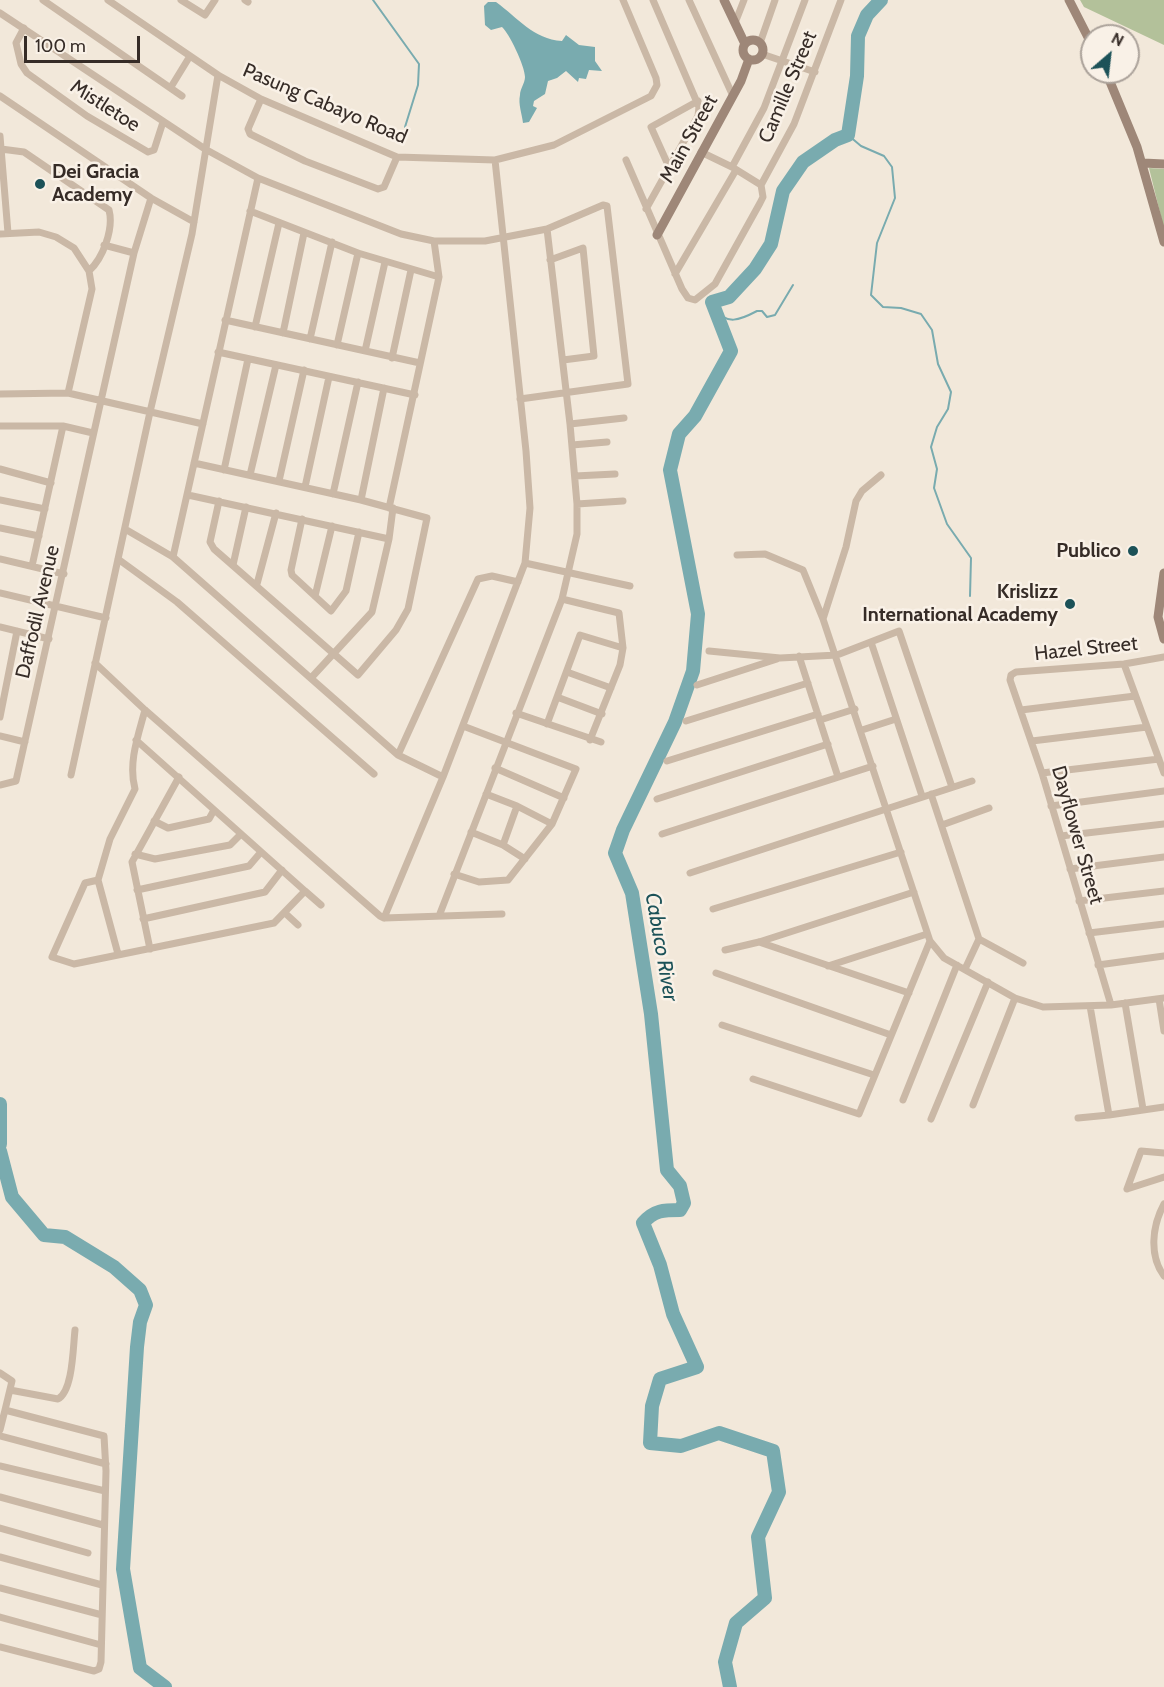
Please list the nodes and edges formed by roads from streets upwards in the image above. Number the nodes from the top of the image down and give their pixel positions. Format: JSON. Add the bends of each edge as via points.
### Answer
{"nodes":[{"id":1,"x":43,"y":0,"type":"edge"},
{"id":2,"x":108,"y":0,"type":"edge"},
{"id":3,"x":182,"y":0,"type":"edge"},
{"id":4,"x":215,"y":0,"type":"edge"},
{"id":5,"x":623,"y":0,"type":"edge"},
{"id":6,"x":653,"y":0,"type":"edge"},
{"id":7,"x":689,"y":0,"type":"edge"},
{"id":8,"x":724,"y":0,"type":"edge"},
{"id":9,"x":744,"y":0,"type":"edge"},
{"id":10,"x":775,"y":0,"type":"edge"},
{"id":11,"x":805,"y":0,"type":"edge"},
{"id":12,"x":841,"y":0,"type":"edge"},
{"id":13,"x":1069,"y":0,"type":"edge"},
{"id":14,"x":0,"y":13,"type":"edge"},
{"id":15,"x":735,"y":23,"type":"junction"},
{"id":16,"x":1081,"y":24,"type":"edge"},
{"id":17,"x":24,"y":28,"type":"junction"},
{"id":18,"x":760,"y":43,"type":"junction"},
{"id":19,"x":745,"y":44,"type":"junction"},
{"id":20,"x":762,"y":54,"type":"junction"},
{"id":21,"x":190,"y":56,"type":"junction"},
{"id":22,"x":749,"y":59,"type":"junction"},
{"id":23,"x":784,"y":60,"type":"junction"},
{"id":24,"x":815,"y":72,"type":"junction"},
{"id":25,"x":218,"y":75,"type":"junction"},
{"id":26,"x":1111,"y":84,"type":"edge"},
{"id":27,"x":171,"y":87,"type":"junction"},
{"id":28,"x":0,"y":96,"type":"edge"},
{"id":29,"x":182,"y":96,"type":"dead end"},
{"id":30,"x":733,"y":96,"type":"junction"},
{"id":31,"x":261,"y":99,"type":"junction"},
{"id":32,"x":698,"y":101,"type":"junction"},
{"id":33,"x":163,"y":122,"type":"junction"},
{"id":34,"x":0,"y":136,"type":"edge"},
{"id":35,"x":1,"y":149,"type":"edge"},
{"id":36,"x":205,"y":149,"type":"junction"},
{"id":37,"x":701,"y":152,"type":"junction"},
{"id":38,"x":397,"y":157,"type":"junction"},
{"id":39,"x":495,"y":160,"type":"junction"},
{"id":40,"x":626,"y":160,"type":"dead end"},
{"id":41,"x":1143,"y":163,"type":"junction"},
{"id":42,"x":1164,"y":164,"type":"edge"},
{"id":43,"x":669,"y":167,"type":"junction"},
{"id":44,"x":734,"y":168,"type":"junction"},
{"id":45,"x":258,"y":178,"type":"junction"},
{"id":46,"x":760,"y":185,"type":"junction"},
{"id":47,"x":151,"y":198,"type":"junction"},
{"id":48,"x":646,"y":209,"type":"junction"},
{"id":49,"x":250,"y":211,"type":"junction"},
{"id":50,"x":194,"y":222,"type":"junction"},
{"id":51,"x":279,"y":223,"type":"junction"},
{"id":52,"x":547,"y":229,"type":"junction"},
{"id":53,"x":304,"y":233,"type":"junction"},
{"id":54,"x":4,"y":234,"type":"edge"},
{"id":55,"x":657,"y":235,"type":"junction"},
{"id":56,"x":502,"y":238,"type":"junction"},
{"id":57,"x":434,"y":241,"type":"junction"},
{"id":58,"x":332,"y":242,"type":"junction"},
{"id":59,"x":1164,"y":242,"type":"edge"},
{"id":60,"x":104,"y":245,"type":"junction"},
{"id":61,"x":134,"y":253,"type":"junction"},
{"id":62,"x":358,"y":253,"type":"junction"},
{"id":63,"x":550,"y":260,"type":"junction"},
{"id":64,"x":385,"y":262,"type":"junction"},
{"id":65,"x":411,"y":270,"type":"junction"},
{"id":66,"x":89,"y":271,"type":"junction"},
{"id":67,"x":675,"y":274,"type":"junction"},
{"id":68,"x":439,"y":277,"type":"junction"},
{"id":69,"x":225,"y":320,"type":"junction"},
{"id":70,"x":255,"y":327,"type":"junction"},
{"id":71,"x":283,"y":333,"type":"junction"},
{"id":72,"x":310,"y":339,"type":"junction"},
{"id":73,"x":337,"y":345,"type":"junction"},
{"id":74,"x":365,"y":351,"type":"junction"},
{"id":75,"x":218,"y":352,"type":"junction"},
{"id":76,"x":392,"y":358,"type":"junction"},
{"id":77,"x":249,"y":359,"type":"junction"},
{"id":78,"x":562,"y":360,"type":"junction"},
{"id":79,"x":420,"y":363,"type":"junction"},
{"id":80,"x":276,"y":364,"type":"junction"},
{"id":81,"x":304,"y":370,"type":"junction"},
{"id":82,"x":329,"y":377,"type":"junction"},
{"id":83,"x":358,"y":382,"type":"junction"},
{"id":84,"x":384,"y":388,"type":"junction"},
{"id":85,"x":68,"y":393,"type":"junction"},
{"id":86,"x":566,"y":393,"type":"junction"},
{"id":87,"x":0,"y":394,"type":"edge"},
{"id":88,"x":415,"y":395,"type":"junction"},
{"id":89,"x":520,"y":399,"type":"junction"},
{"id":90,"x":101,"y":401,"type":"junction"},
{"id":91,"x":150,"y":412,"type":"junction"},
{"id":92,"x":624,"y":418,"type":"dead end"},
{"id":93,"x":203,"y":424,"type":"junction"},
{"id":94,"x":570,"y":424,"type":"junction"},
{"id":95,"x":0,"y":426,"type":"edge"},
{"id":96,"x":63,"y":426,"type":"junction"},
{"id":97,"x":93,"y":433,"type":"junction"},
{"id":98,"x":607,"y":442,"type":"dead end"},
{"id":99,"x":572,"y":445,"type":"junction"},
{"id":100,"x":195,"y":463,"type":"junction"},
{"id":101,"x":0,"y":469,"type":"edge"},
{"id":102,"x":224,"y":470,"type":"junction"},
{"id":103,"x":615,"y":474,"type":"dead end"},
{"id":104,"x":250,"y":475,"type":"junction"},
{"id":105,"x":881,"y":475,"type":"dead end"},
{"id":106,"x":575,"y":476,"type":"junction"},
{"id":107,"x":279,"y":481,"type":"junction"},
{"id":108,"x":51,"y":483,"type":"junction"},
{"id":109,"x":305,"y":487,"type":"junction"},
{"id":110,"x":333,"y":494,"type":"junction"},
{"id":111,"x":188,"y":495,"type":"junction"},
{"id":112,"x":0,"y":500,"type":"edge"},
{"id":113,"x":361,"y":500,"type":"junction"},
{"id":114,"x":219,"y":501,"type":"junction"},
{"id":115,"x":623,"y":501,"type":"dead end"},
{"id":116,"x":577,"y":504,"type":"junction"},
{"id":117,"x":246,"y":507,"type":"junction"},
{"id":118,"x":391,"y":508,"type":"junction"},
{"id":119,"x":45,"y":509,"type":"junction"},
{"id":120,"x":276,"y":513,"type":"junction"},
{"id":121,"x":302,"y":519,"type":"junction"},
{"id":122,"x":332,"y":526,"type":"junction"},
{"id":123,"x":0,"y":528,"type":"edge"},
{"id":124,"x":125,"y":529,"type":"junction"},
{"id":125,"x":359,"y":532,"type":"junction"},
{"id":126,"x":39,"y":536,"type":"junction"},
{"id":127,"x":389,"y":539,"type":"junction"},
{"id":128,"x":737,"y":555,"type":"dead end"},
{"id":129,"x":173,"y":558,"type":"junction"},
{"id":130,"x":0,"y":559,"type":"edge"},
{"id":131,"x":118,"y":559,"type":"junction"},
{"id":132,"x":525,"y":563,"type":"junction"},
{"id":133,"x":233,"y":565,"type":"junction"},
{"id":134,"x":32,"y":566,"type":"junction"},
{"id":135,"x":570,"y":572,"type":"junction"},
{"id":136,"x":1164,"y":573,"type":"edge"},
{"id":137,"x":64,"y":574,"type":"junction"},
{"id":138,"x":518,"y":582,"type":"junction"},
{"id":139,"x":257,"y":584,"type":"junction"},
{"id":140,"x":630,"y":586,"type":"dead end"},
{"id":141,"x":0,"y":593,"type":"edge"},
{"id":142,"x":315,"y":596,"type":"junction"},
{"id":143,"x":562,"y":599,"type":"junction"},
{"id":144,"x":56,"y":606,"type":"junction"},
{"id":145,"x":105,"y":618,"type":"junction"},
{"id":146,"x":823,"y":619,"type":"junction"},
{"id":147,"x":0,"y":627,"type":"edge"},
{"id":148,"x":17,"y":631,"type":"junction"},
{"id":149,"x":1163,"y":636,"type":"edge"},
{"id":150,"x":49,"y":639,"type":"junction"},
{"id":151,"x":872,"y":642,"type":"junction"},
{"id":152,"x":623,"y":648,"type":"junction"},
{"id":153,"x":709,"y":651,"type":"dead end"},
{"id":154,"x":335,"y":652,"type":"junction"},
{"id":155,"x":837,"y":655,"type":"junction"},
{"id":156,"x":799,"y":656,"type":"junction"},
{"id":157,"x":780,"y":657,"type":"junction"},
{"id":158,"x":1164,"y":657,"type":"edge"},
{"id":159,"x":95,"y":663,"type":"junction"},
{"id":160,"x":1124,"y":664,"type":"junction"},
{"id":161,"x":567,"y":672,"type":"junction"},
{"id":162,"x":1011,"y":675,"type":"joint"},
{"id":163,"x":311,"y":678,"type":"junction"},
{"id":164,"x":808,"y":683,"type":"junction"},
{"id":165,"x":697,"y":685,"type":"dead end"},
{"id":166,"x":611,"y":688,"type":"junction"},
{"id":167,"x":1135,"y":696,"type":"junction"},
{"id":168,"x":557,"y":697,"type":"junction"},
{"id":169,"x":855,"y":709,"type":"junction"},
{"id":170,"x":145,"y":710,"type":"junction"},
{"id":171,"x":1022,"y":710,"type":"junction"},
{"id":172,"x":516,"y":713,"type":"junction"},
{"id":173,"x":602,"y":714,"type":"junction"},
{"id":174,"x":0,"y":717,"type":"edge"},
{"id":175,"x":819,"y":717,"type":"junction"},
{"id":176,"x":896,"y":719,"type":"junction"},
{"id":177,"x":686,"y":721,"type":"dead end"},
{"id":178,"x":547,"y":724,"type":"junction"},
{"id":179,"x":463,"y":726,"type":"junction"},
{"id":180,"x":1147,"y":728,"type":"junction"},
{"id":181,"x":862,"y":730,"type":"junction"},
{"id":182,"x":0,"y":736,"type":"edge"},
{"id":183,"x":136,"y":740,"type":"junction"},
{"id":184,"x":591,"y":740,"type":"junction"},
{"id":185,"x":505,"y":741,"type":"junction"},
{"id":186,"x":1032,"y":741,"type":"junction"},
{"id":187,"x":25,"y":742,"type":"junction"},
{"id":188,"x":602,"y":742,"type":"dead end"},
{"id":189,"x":828,"y":744,"type":"junction"},
{"id":190,"x":398,"y":754,"type":"junction"},
{"id":191,"x":1159,"y":759,"type":"junction"},
{"id":192,"x":667,"y":761,"type":"dead end"},
{"id":193,"x":873,"y":766,"type":"junction"},
{"id":194,"x":495,"y":768,"type":"junction"},
{"id":195,"x":1042,"y":773,"type":"junction"},
{"id":196,"x":1164,"y":773,"type":"edge"},
{"id":197,"x":374,"y":774,"type":"dead end"},
{"id":198,"x":71,"y":775,"type":"dead end"},
{"id":199,"x":179,"y":777,"type":"junction"},
{"id":200,"x":443,"y":777,"type":"junction"},
{"id":201,"x":838,"y":777,"type":"junction"},
{"id":202,"x":972,"y":781,"type":"dead end"},
{"id":203,"x":0,"y":785,"type":"edge"},
{"id":204,"x":952,"y":787,"type":"junction"},
{"id":205,"x":1164,"y":791,"type":"edge"},
{"id":206,"x":486,"y":794,"type":"junction"},
{"id":207,"x":931,"y":794,"type":"junction"},
{"id":208,"x":922,"y":796,"type":"junction"},
{"id":209,"x":564,"y":798,"type":"junction"},
{"id":210,"x":657,"y":799,"type":"dead end"},
{"id":211,"x":517,"y":806,"type":"junction"},
{"id":212,"x":1051,"y":806,"type":"junction"},
{"id":213,"x":886,"y":807,"type":"junction"},
{"id":214,"x":989,"y":808,"type":"dead end"},
{"id":215,"x":214,"y":810,"type":"junction"},
{"id":216,"x":154,"y":821,"type":"junction"},
{"id":217,"x":552,"y":824,"type":"junction"},
{"id":218,"x":942,"y":825,"type":"junction"},
{"id":219,"x":1164,"y":825,"type":"edge"},
{"id":220,"x":471,"y":832,"type":"junction"},
{"id":221,"x":241,"y":834,"type":"junction"},
{"id":222,"x":662,"y":834,"type":"dead end"},
{"id":223,"x":1060,"y":836,"type":"junction"},
{"id":224,"x":503,"y":845,"type":"junction"},
{"id":225,"x":261,"y":852,"type":"junction"},
{"id":226,"x":901,"y":852,"type":"junction"},
{"id":227,"x":135,"y":854,"type":"junction"},
{"id":228,"x":1164,"y":857,"type":"edge"},
{"id":229,"x":525,"y":859,"type":"junction"},
{"id":230,"x":1070,"y":869,"type":"junction"},
{"id":231,"x":282,"y":870,"type":"junction"},
{"id":232,"x":690,"y":873,"type":"dead end"},
{"id":233,"x":454,"y":874,"type":"junction"},
{"id":234,"x":98,"y":880,"type":"junction"},
{"id":235,"x":137,"y":890,"type":"junction"},
{"id":236,"x":305,"y":891,"type":"junction"},
{"id":237,"x":1164,"y":891,"type":"edge"},
{"id":238,"x":914,"y":892,"type":"junction"},
{"id":239,"x":1079,"y":901,"type":"junction"},
{"id":240,"x":321,"y":905,"type":"dead end"},
{"id":241,"x":713,"y":909,"type":"dead end"},
{"id":242,"x":285,"y":913,"type":"junction"},
{"id":243,"x":502,"y":914,"type":"dead end"},
{"id":244,"x":440,"y":916,"type":"junction"},
{"id":245,"x":384,"y":918,"type":"junction"},
{"id":246,"x":143,"y":920,"type":"junction"},
{"id":247,"x":1164,"y":924,"type":"edge"},
{"id":248,"x":298,"y":925,"type":"dead end"},
{"id":249,"x":1089,"y":933,"type":"junction"},
{"id":250,"x":929,"y":938,"type":"junction"},
{"id":251,"x":979,"y":939,"type":"junction"},
{"id":252,"x":759,"y":942,"type":"junction"},
{"id":253,"x":150,"y":949,"type":"junction"},
{"id":254,"x":725,"y":950,"type":"dead end"},
{"id":255,"x":118,"y":954,"type":"junction"},
{"id":256,"x":1164,"y":956,"type":"edge"},
{"id":257,"x":1023,"y":963,"type":"dead end"},
{"id":258,"x":957,"y":964,"type":"junction"},
{"id":259,"x":1098,"y":965,"type":"junction"},
{"id":260,"x":828,"y":966,"type":"junction"},
{"id":261,"x":964,"y":969,"type":"junction"},
{"id":262,"x":716,"y":973,"type":"dead end"},
{"id":263,"x":988,"y":982,"type":"junction"},
{"id":264,"x":909,"y":993,"type":"junction"},
{"id":265,"x":1015,"y":998,"type":"junction"},
{"id":266,"x":1162,"y":998,"type":"edge"},
{"id":267,"x":1125,"y":1003,"type":"junction"},
{"id":268,"x":1111,"y":1005,"type":"junction"},
{"id":269,"x":1090,"y":1006,"type":"junction"},
{"id":270,"x":722,"y":1025,"type":"dead end"},
{"id":271,"x":1164,"y":1031,"type":"edge"},
{"id":272,"x":891,"y":1035,"type":"junction"},
{"id":273,"x":874,"y":1075,"type":"junction"},
{"id":274,"x":753,"y":1079,"type":"dead end"},
{"id":275,"x":903,"y":1100,"type":"dead end"},
{"id":276,"x":973,"y":1105,"type":"dead end"},
{"id":277,"x":1164,"y":1107,"type":"edge"},
{"id":278,"x":1143,"y":1109,"type":"junction"},
{"id":279,"x":1109,"y":1115,"type":"junction"},
{"id":280,"x":1078,"y":1118,"type":"dead end"},
{"id":281,"x":931,"y":1119,"type":"dead end"},
{"id":282,"x":1164,"y":1154,"type":"edge"},
{"id":283,"x":1164,"y":1177,"type":"edge"},
{"id":284,"x":1164,"y":1204,"type":"edge"},
{"id":285,"x":1164,"y":1276,"type":"edge"},
{"id":286,"x":75,"y":1330,"type":"dead end"},
{"id":287,"x":0,"y":1373,"type":"edge"},
{"id":288,"x":10,"y":1390,"type":"junction"},
{"id":289,"x":5,"y":1410,"type":"junction"},
{"id":290,"x":0,"y":1430,"type":"edge"},
{"id":291,"x":0,"y":1436,"type":"edge"},
{"id":292,"x":106,"y":1464,"type":"junction"},
{"id":293,"x":0,"y":1466,"type":"edge"},
{"id":294,"x":105,"y":1491,"type":"junction"},
{"id":295,"x":0,"y":1497,"type":"edge"},
{"id":296,"x":103,"y":1525,"type":"junction"},
{"id":297,"x":0,"y":1528,"type":"edge"},
{"id":298,"x":88,"y":1553,"type":"dead end"},
{"id":299,"x":0,"y":1557,"type":"edge"},
{"id":300,"x":102,"y":1585,"type":"junction"},
{"id":301,"x":0,"y":1588,"type":"edge"},
{"id":302,"x":102,"y":1615,"type":"junction"},
{"id":303,"x":0,"y":1617,"type":"edge"},
{"id":304,"x":101,"y":1644,"type":"junction"},
{"id":305,"x":0,"y":1647,"type":"edge"}],
"edges":[{"from":1,"to":27,"type":"street"},
{"from":2,"to":21,"type":"street","name":"Pasung Cabayo Road"},
{"from":3,"to":4,"type":"street","via":[[205,15]]},
{"from":5,"to":39,"type":"street","name":"Pasung Cabayo Road","via":[[656,78],[651,96],[554,145]]},
{"from":6,"to":32,"type":"street"},
{"from":7,"to":30,"type":"street"},
{"from":8,"to":15,"type":"street"},
{"from":9,"to":15,"type":"street"},
{"from":10,"to":18,"type":"street"},
{"from":11,"to":23,"type":"street"},
{"from":12,"to":24,"type":"street","name":"Camille Street"},
{"from":13,"to":16,"type":"street"},
{"from":14,"to":17,"type":"street"},
{"from":15,"to":19,"type":"street"},
{"from":17,"to":33,"type":"street"},
{"from":17,"to":33,"type":"street","name":"Mistletoe","via":[[15,42],[27,74],[87,116],[148,152],[154,150]]},
{"from":18,"to":19,"type":"street","via":[[754,40]]},
{"from":18,"to":20,"type":"street"},
{"from":19,"to":22,"type":"street","via":[[743,51]]},
{"from":20,"to":22,"type":"street","via":[[755,60]]},
{"from":20,"to":23,"type":"street"},
{"from":21,"to":25,"type":"street","name":"Pasung Cabayo Road"},
{"from":21,"to":27,"type":"street"},
{"from":22,"to":30,"type":"street","name":"Main Street"},
{"from":23,"to":24,"type":"street"},
{"from":23,"to":44,"type":"street"},
{"from":24,"to":46,"type":"street","name":"Camille Street","via":[[794,124]]},
{"from":25,"to":31,"type":"street","name":"Pasung Cabayo Road"},
{"from":25,"to":36,"type":"street"},
{"from":26,"to":41,"type":"street"},
{"from":27,"to":29,"type":"street"},
{"from":28,"to":47,"type":"street"},
{"from":30,"to":37,"type":"street","name":"Main Street"},
{"from":31,"to":38,"type":"street","name":"Pasung Cabayo Road"},
{"from":31,"to":38,"type":"street","via":[[248,129],[250,134],[305,161],[378,189],[384,187]]},
{"from":32,"to":43,"type":"street","via":[[698,116]]},
{"from":32,"to":43,"type":"street","via":[[651,127]]},
{"from":33,"to":36,"type":"street"},
{"from":34,"to":35,"type":"street"},
{"from":35,"to":54,"type":"street"},
{"from":35,"to":60,"type":"street","via":[[24,152],[110,210]]},
{"from":36,"to":45,"type":"street"},
{"from":36,"to":50,"type":"street"},
{"from":37,"to":44,"type":"street"},
{"from":37,"to":55,"type":"street","name":"Main Street"},
{"from":38,"to":39,"type":"street","name":"Pasung Cabayo Road"},
{"from":39,"to":56,"type":"street"},
{"from":40,"to":48,"type":"street"},
{"from":41,"to":42,"type":"street"},
{"from":41,"to":59,"type":"street"},
{"from":43,"to":48,"type":"street"},
{"from":44,"to":46,"type":"street"},
{"from":44,"to":67,"type":"street"},
{"from":45,"to":49,"type":"street"},
{"from":45,"to":57,"type":"street","via":[[401,234]]},
{"from":46,"to":67,"type":"street","name":"Camille Street","via":[[763,197],[715,284],[695,300],[688,298]]},
{"from":47,"to":50,"type":"street"},
{"from":47,"to":61,"type":"street","name":"Daffodil Avenue"},
{"from":48,"to":55,"type":"street"},
{"from":49,"to":51,"type":"street"},
{"from":49,"to":69,"type":"street"},
{"from":50,"to":91,"type":"street"},
{"from":51,"to":53,"type":"street"},
{"from":51,"to":70,"type":"street"},
{"from":52,"to":56,"type":"street"},
{"from":52,"to":63,"type":"street"},
{"from":52,"to":86,"type":"street","via":[[603,205],[610,209],[629,382],[626,386]]},
{"from":53,"to":58,"type":"street"},
{"from":53,"to":71,"type":"street"},
{"from":54,"to":66,"type":"street","via":[[39,232],[56,237],[74,248]]},
{"from":55,"to":67,"type":"street"},
{"from":56,"to":57,"type":"street"},
{"from":56,"to":89,"type":"street"},
{"from":57,"to":68,"type":"street"},
{"from":58,"to":62,"type":"street"},
{"from":58,"to":72,"type":"street"},
{"from":60,"to":61,"type":"street"},
{"from":60,"to":66,"type":"street","via":[[99,262]]},
{"from":61,"to":90,"type":"street","name":"Daffodil Avenue"},
{"from":62,"to":64,"type":"street"},
{"from":62,"to":73,"type":"street"},
{"from":63,"to":78,"type":"street"},
{"from":63,"to":78,"type":"street","via":[[583,248],[594,357]]},
{"from":64,"to":65,"type":"street"},
{"from":64,"to":74,"type":"street"},
{"from":65,"to":68,"type":"street"},
{"from":65,"to":76,"type":"street"},
{"from":66,"to":85,"type":"street","via":[[92,289]]},
{"from":68,"to":79,"type":"street"},
{"from":69,"to":70,"type":"street"},
{"from":69,"to":75,"type":"street"},
{"from":70,"to":71,"type":"street"},
{"from":71,"to":72,"type":"street"},
{"from":72,"to":73,"type":"street"},
{"from":73,"to":74,"type":"street"},
{"from":74,"to":76,"type":"street"},
{"from":75,"to":77,"type":"street"},
{"from":75,"to":93,"type":"street"},
{"from":76,"to":79,"type":"street"},
{"from":77,"to":80,"type":"street"},
{"from":77,"to":102,"type":"street"},
{"from":78,"to":86,"type":"street"},
{"from":79,"to":88,"type":"street"},
{"from":80,"to":81,"type":"street"},
{"from":80,"to":104,"type":"street"},
{"from":81,"to":82,"type":"street"},
{"from":81,"to":107,"type":"street"},
{"from":82,"to":83,"type":"street"},
{"from":82,"to":109,"type":"street"},
{"from":83,"to":84,"type":"street"},
{"from":83,"to":110,"type":"street"},
{"from":84,"to":88,"type":"street"},
{"from":84,"to":113,"type":"street"},
{"from":85,"to":87,"type":"street"},
{"from":85,"to":90,"type":"street"},
{"from":86,"to":89,"type":"street"},
{"from":86,"to":94,"type":"street"},
{"from":88,"to":118,"type":"street"},
{"from":89,"to":132,"type":"street","via":[[530,508]]},
{"from":90,"to":91,"type":"street"},
{"from":90,"to":97,"type":"street","name":"Daffodil Avenue"},
{"from":91,"to":93,"type":"street"},
{"from":91,"to":124,"type":"street"},
{"from":92,"to":94,"type":"street"},
{"from":93,"to":100,"type":"street"},
{"from":94,"to":99,"type":"street"},
{"from":95,"to":96,"type":"street"},
{"from":96,"to":97,"type":"street"},
{"from":96,"to":108,"type":"street"},
{"from":97,"to":137,"type":"street","name":"Daffodil Avenue"},
{"from":98,"to":99,"type":"street"},
{"from":99,"to":106,"type":"street"},
{"from":100,"to":102,"type":"street"},
{"from":100,"to":111,"type":"street"},
{"from":101,"to":108,"type":"street"},
{"from":102,"to":104,"type":"street"},
{"from":103,"to":106,"type":"street"},
{"from":104,"to":107,"type":"street"},
{"from":105,"to":146,"type":"street","via":[[856,501]]},
{"from":106,"to":116,"type":"street"},
{"from":107,"to":109,"type":"street"},
{"from":108,"to":119,"type":"street"},
{"from":109,"to":110,"type":"street"},
{"from":110,"to":113,"type":"street"},
{"from":111,"to":114,"type":"street"},
{"from":111,"to":129,"type":"street"},
{"from":112,"to":119,"type":"street"},
{"from":113,"to":118,"type":"street"},
{"from":114,"to":117,"type":"street"},
{"from":114,"to":133,"type":"street","via":[[210,542]]},
{"from":115,"to":116,"type":"street"},
{"from":116,"to":135,"type":"street","via":[[577,534]]},
{"from":117,"to":120,"type":"street"},
{"from":117,"to":133,"type":"street"},
{"from":118,"to":127,"type":"street"},
{"from":118,"to":154,"type":"street","via":[[427,518],[408,609],[396,630],[358,675]]},
{"from":119,"to":126,"type":"street"},
{"from":120,"to":121,"type":"street"},
{"from":120,"to":139,"type":"street"},
{"from":121,"to":122,"type":"street"},
{"from":121,"to":142,"type":"street","via":[[291,570]]},
{"from":122,"to":125,"type":"street"},
{"from":122,"to":142,"type":"street"},
{"from":123,"to":126,"type":"street"},
{"from":124,"to":129,"type":"street"},
{"from":124,"to":131,"type":"street"},
{"from":125,"to":127,"type":"street"},
{"from":125,"to":142,"type":"street","via":[[346,591],[331,611]]},
{"from":126,"to":134,"type":"street"},
{"from":127,"to":154,"type":"street","via":[[372,612]]},
{"from":128,"to":146,"type":"street","via":[[765,555],[803,570]]},
{"from":129,"to":163,"type":"street"},
{"from":130,"to":134,"type":"street"},
{"from":131,"to":145,"type":"street"},
{"from":131,"to":197,"type":"street","via":[[177,602]]},
{"from":132,"to":135,"type":"street"},
{"from":132,"to":138,"type":"street"},
{"from":133,"to":139,"type":"street"},
{"from":134,"to":137,"type":"street"},
{"from":135,"to":140,"type":"street"},
{"from":135,"to":143,"type":"street"},
{"from":136,"to":149,"type":"street","via":[[1159,607]]},
{"from":137,"to":144,"type":"street","name":"Daffodil Avenue"},
{"from":138,"to":179,"type":"street"},
{"from":138,"to":190,"type":"street","via":[[492,576],[478,579]]},
{"from":139,"to":154,"type":"street"},
{"from":141,"to":144,"type":"street"},
{"from":143,"to":152,"type":"street","via":[[619,614]]},
{"from":143,"to":172,"type":"street"},
{"from":144,"to":145,"type":"street"},
{"from":144,"to":150,"type":"street","name":"Daffodil Avenue"},
{"from":145,"to":159,"type":"street"},
{"from":146,"to":155,"type":"street"},
{"from":147,"to":148,"type":"street"},
{"from":148,"to":150,"type":"street"},
{"from":148,"to":174,"type":"street"},
{"from":150,"to":187,"type":"street","name":"Daffodil Avenue"},
{"from":151,"to":155,"type":"street"},
{"from":151,"to":176,"type":"street"},
{"from":151,"to":204,"type":"street","via":[[900,631]]},
{"from":152,"to":161,"type":"street","via":[[580,635]]},
{"from":152,"to":166,"type":"street"},
{"from":153,"to":157,"type":"street"},
{"from":154,"to":163,"type":"street"},
{"from":155,"to":156,"type":"street"},
{"from":155,"to":169,"type":"street"},
{"from":156,"to":157,"type":"street"},
{"from":156,"to":164,"type":"street"},
{"from":157,"to":165,"type":"street"},
{"from":158,"to":160,"type":"street","name":"Hazel Street"},
{"from":159,"to":170,"type":"street"},
{"from":159,"to":198,"type":"street"},
{"from":160,"to":162,"type":"street","name":"Hazel Street"},
{"from":160,"to":167,"type":"street"},
{"from":161,"to":166,"type":"street"},
{"from":161,"to":168,"type":"street"},
{"from":162,"to":171,"type":"street","name":"Dayflower Street"},
{"from":163,"to":190,"type":"street"},
{"from":164,"to":175,"type":"street"},
{"from":164,"to":177,"type":"street"},
{"from":166,"to":173,"type":"street"},
{"from":167,"to":171,"type":"street"},
{"from":167,"to":180,"type":"street"},
{"from":168,"to":173,"type":"street"},
{"from":168,"to":178,"type":"street"},
{"from":169,"to":175,"type":"street"},
{"from":169,"to":181,"type":"street"},
{"from":170,"to":183,"type":"street"},
{"from":170,"to":245,"type":"street"},
{"from":171,"to":186,"type":"street","name":"Dayflower Street"},
{"from":172,"to":178,"type":"street"},
{"from":172,"to":185,"type":"street"},
{"from":173,"to":184,"type":"street"},
{"from":175,"to":189,"type":"street"},
{"from":175,"to":192,"type":"street"},
{"from":176,"to":181,"type":"street"},
{"from":176,"to":208,"type":"street"},
{"from":178,"to":184,"type":"street"},
{"from":179,"to":185,"type":"street"},
{"from":179,"to":200,"type":"street"},
{"from":180,"to":186,"type":"street"},
{"from":180,"to":191,"type":"street"},
{"from":181,"to":193,"type":"street"},
{"from":182,"to":187,"type":"street"},
{"from":183,"to":199,"type":"street"},
{"from":183,"to":234,"type":"street","via":[[131,774],[135,789],[110,839]]},
{"from":184,"to":188,"type":"street"},
{"from":185,"to":194,"type":"street"},
{"from":185,"to":209,"type":"street","via":[[576,769]]},
{"from":186,"to":195,"type":"street","name":"Dayflower Street"},
{"from":187,"to":203,"type":"street","name":"Daffodil Avenue","via":[[16,781]]},
{"from":189,"to":201,"type":"street"},
{"from":189,"to":210,"type":"street"},
{"from":190,"to":200,"type":"street"},
{"from":191,"to":195,"type":"street"},
{"from":191,"to":196,"type":"street"},
{"from":193,"to":201,"type":"street"},
{"from":193,"to":213,"type":"street"},
{"from":194,"to":206,"type":"street"},
{"from":194,"to":209,"type":"street"},
{"from":195,"to":212,"type":"street","name":"Dayflower Street"},
{"from":199,"to":215,"type":"street"},
{"from":199,"to":216,"type":"street"},
{"from":200,"to":245,"type":"street"},
{"from":201,"to":222,"type":"street"},
{"from":202,"to":204,"type":"street"},
{"from":204,"to":207,"type":"street"},
{"from":205,"to":212,"type":"street"},
{"from":206,"to":211,"type":"street"},
{"from":206,"to":220,"type":"street"},
{"from":207,"to":208,"type":"street"},
{"from":207,"to":218,"type":"street"},
{"from":208,"to":213,"type":"street"},
{"from":209,"to":217,"type":"street"},
{"from":211,"to":217,"type":"street"},
{"from":211,"to":224,"type":"street"},
{"from":212,"to":223,"type":"street","name":"Dayflower Street"},
{"from":213,"to":226,"type":"street"},
{"from":213,"to":232,"type":"street"},
{"from":214,"to":218,"type":"street"},
{"from":215,"to":216,"type":"street","via":[[209,819],[168,828]]},
{"from":215,"to":221,"type":"street"},
{"from":216,"to":227,"type":"street"},
{"from":217,"to":229,"type":"street"},
{"from":218,"to":251,"type":"street"},
{"from":219,"to":223,"type":"street"},
{"from":220,"to":224,"type":"street"},
{"from":220,"to":233,"type":"street"},
{"from":221,"to":225,"type":"street"},
{"from":221,"to":227,"type":"street","via":[[230,845],[155,859]]},
{"from":223,"to":230,"type":"street","name":"Dayflower Street"},
{"from":224,"to":229,"type":"street"},
{"from":225,"to":231,"type":"street"},
{"from":225,"to":235,"type":"street","via":[[249,866]]},
{"from":226,"to":238,"type":"street"},
{"from":226,"to":241,"type":"street"},
{"from":227,"to":235,"type":"street","via":[[132,862]]},
{"from":228,"to":230,"type":"street"},
{"from":229,"to":233,"type":"street","via":[[508,880],[479,882]]},
{"from":230,"to":239,"type":"street","name":"Dayflower Street"},
{"from":231,"to":236,"type":"street"},
{"from":231,"to":246,"type":"street","via":[[265,892]]},
{"from":233,"to":244,"type":"street"},
{"from":234,"to":255,"type":"street"},
{"from":234,"to":255,"type":"street","via":[[85,883],[52,957],[74,964]]},
{"from":235,"to":246,"type":"street"},
{"from":236,"to":240,"type":"street"},
{"from":236,"to":242,"type":"street"},
{"from":237,"to":239,"type":"street"},
{"from":238,"to":250,"type":"street"},
{"from":238,"to":252,"type":"street"},
{"from":239,"to":249,"type":"street","name":"Dayflower Street"},
{"from":242,"to":248,"type":"street"},
{"from":242,"to":253,"type":"street","via":[[274,923]]},
{"from":243,"to":244,"type":"street"},
{"from":244,"to":245,"type":"street"},
{"from":246,"to":253,"type":"street"},
{"from":247,"to":249,"type":"street"},
{"from":249,"to":259,"type":"street","name":"Dayflower Street"},
{"from":250,"to":258,"type":"street","via":[[939,954]]},
{"from":250,"to":260,"type":"street"},
{"from":250,"to":264,"type":"street"},
{"from":251,"to":257,"type":"street"},
{"from":251,"to":261,"type":"street"},
{"from":252,"to":254,"type":"street"},
{"from":252,"to":260,"type":"street"},
{"from":253,"to":255,"type":"street"},
{"from":256,"to":259,"type":"street"},
{"from":258,"to":261,"type":"street"},
{"from":258,"to":275,"type":"street"},
{"from":259,"to":268,"type":"street","name":"Dayflower Street"},
{"from":260,"to":264,"type":"street"},
{"from":261,"to":263,"type":"street"},
{"from":262,"to":272,"type":"street"},
{"from":263,"to":265,"type":"street"},
{"from":263,"to":281,"type":"street"},
{"from":264,"to":272,"type":"street"},
{"from":265,"to":269,"type":"street","via":[[1043,1007]]},
{"from":265,"to":276,"type":"street"},
{"from":266,"to":267,"type":"street"},
{"from":266,"to":271,"type":"street"},
{"from":267,"to":268,"type":"street"},
{"from":267,"to":278,"type":"street"},
{"from":268,"to":269,"type":"street"},
{"from":269,"to":279,"type":"street"},
{"from":270,"to":273,"type":"street"},
{"from":272,"to":273,"type":"street"},
{"from":273,"to":274,"type":"street","via":[[859,1114]]},
{"from":277,"to":278,"type":"street"},
{"from":278,"to":279,"type":"street"},
{"from":279,"to":280,"type":"street"},
{"from":282,"to":283,"type":"street","via":[[1141,1151],[1127,1189]]},
{"from":284,"to":285,"type":"street","via":[[1156,1224],[1155,1254]]},
{"from":286,"to":288,"type":"street","via":[[68,1388],[62,1397]]},
{"from":287,"to":288,"type":"street","via":[[11,1378]]},
{"from":288,"to":289,"type":"street"},
{"from":289,"to":290,"type":"street"},
{"from":289,"to":292,"type":"street","via":[[104,1436]]},
{"from":291,"to":292,"type":"street"},
{"from":292,"to":294,"type":"street"},
{"from":293,"to":294,"type":"street"},
{"from":294,"to":296,"type":"street"},
{"from":295,"to":296,"type":"street"},
{"from":296,"to":300,"type":"street"},
{"from":297,"to":298,"type":"street"},
{"from":299,"to":300,"type":"street"},
{"from":300,"to":302,"type":"street"},
{"from":301,"to":302,"type":"street"},
{"from":302,"to":304,"type":"street"},
{"from":303,"to":304,"type":"street"},
{"from":304,"to":305,"type":"street","via":[[101,1662],[94,1671]]}]}
